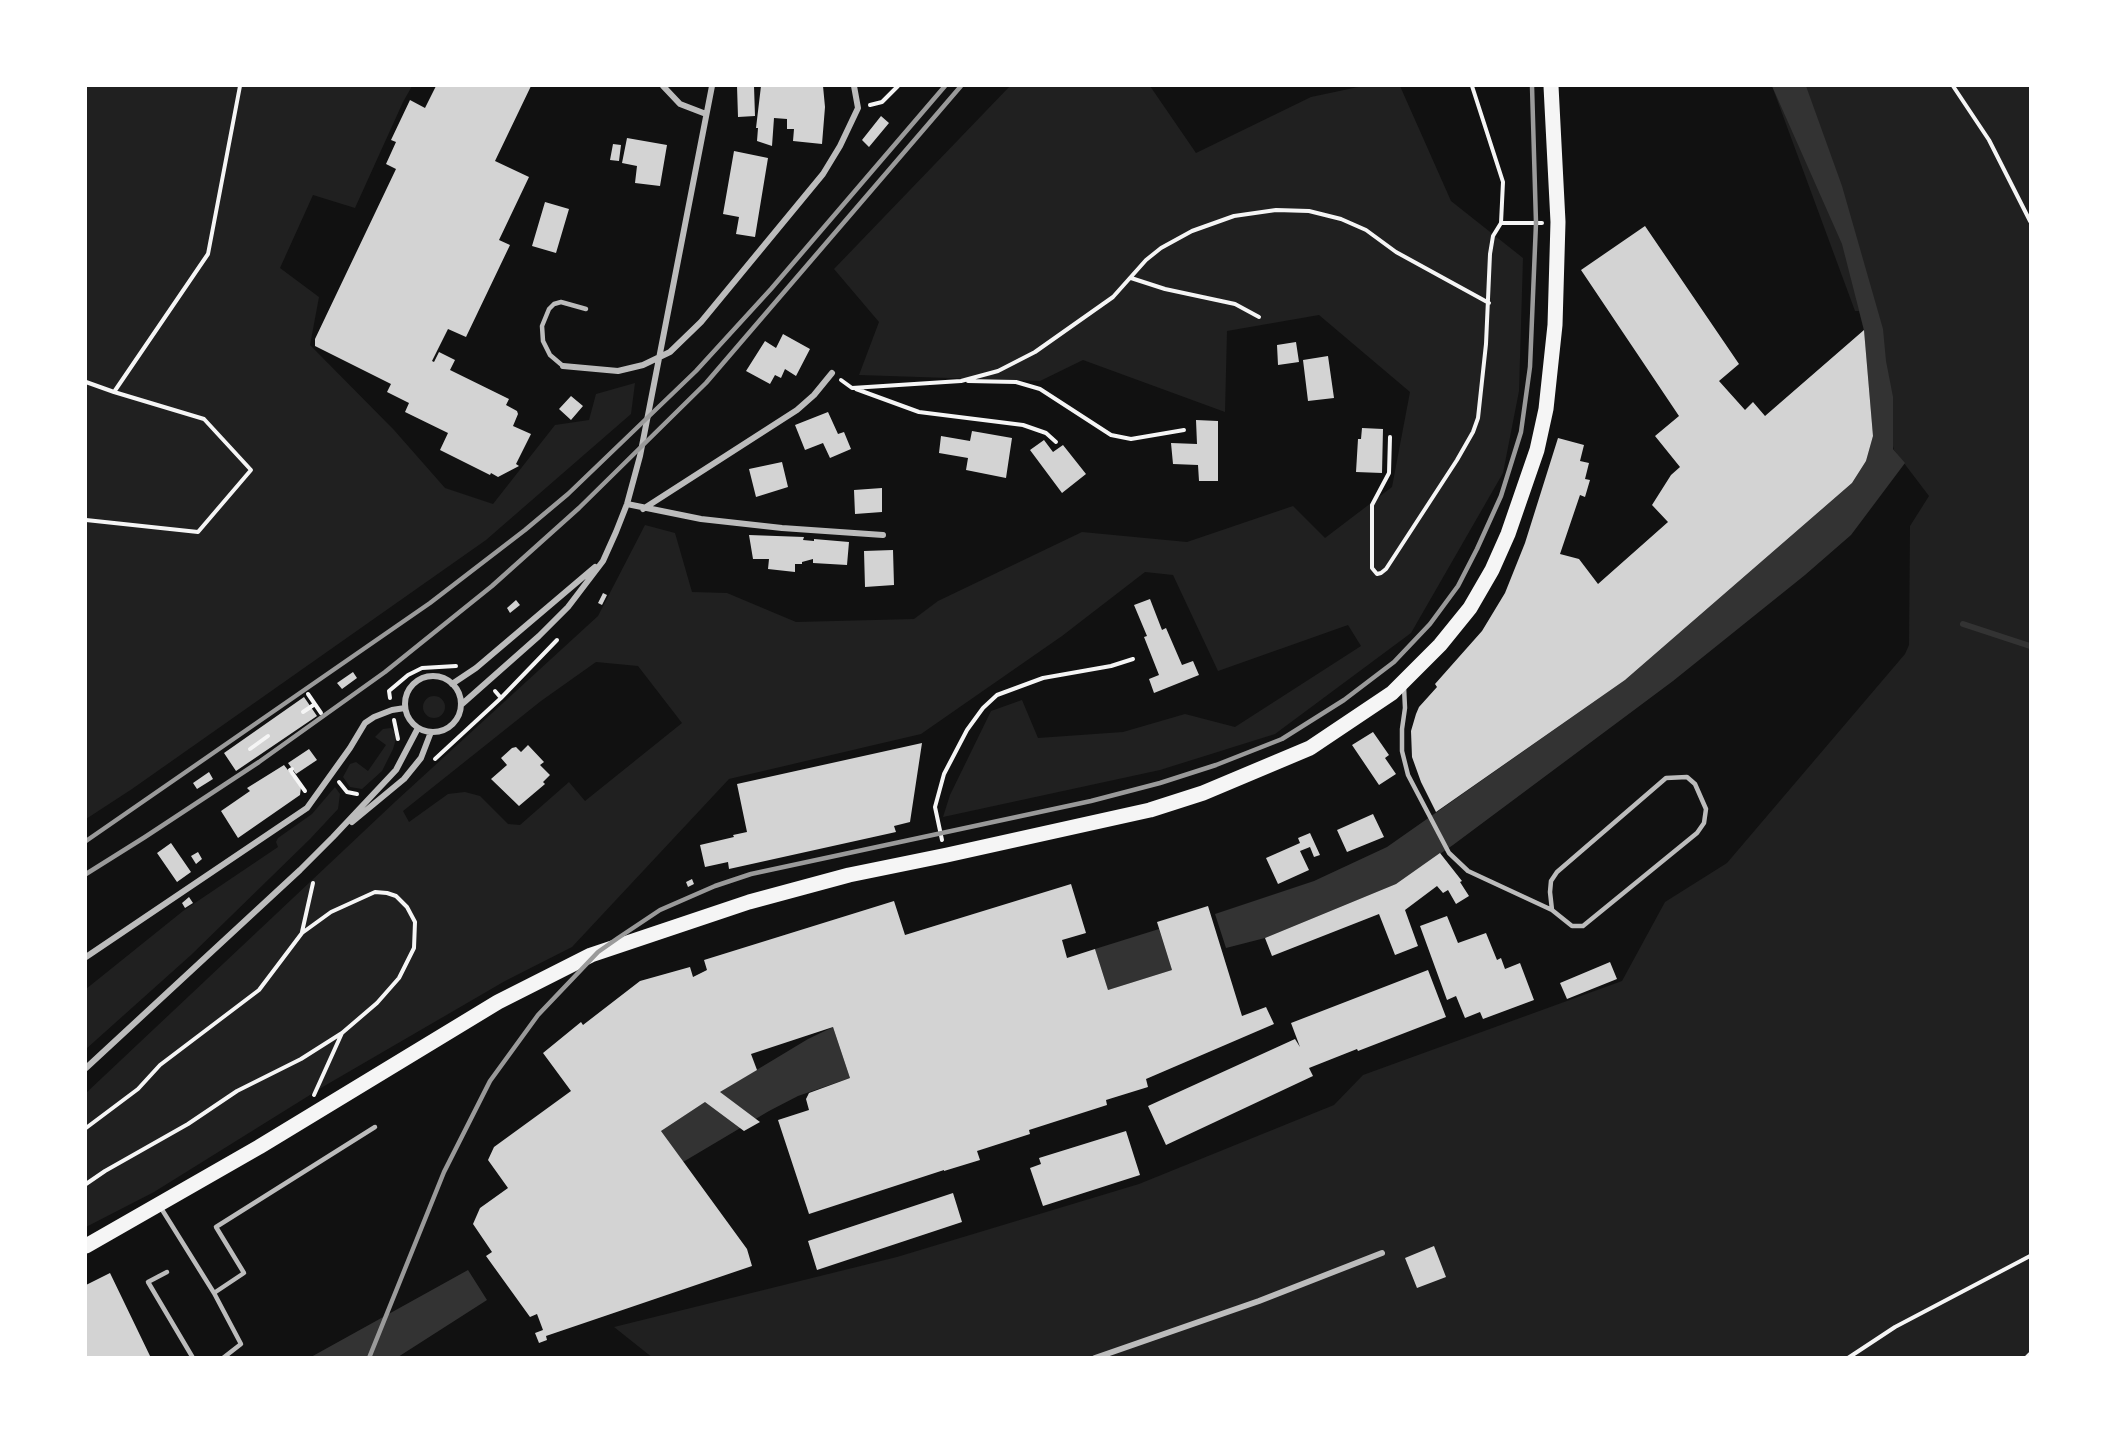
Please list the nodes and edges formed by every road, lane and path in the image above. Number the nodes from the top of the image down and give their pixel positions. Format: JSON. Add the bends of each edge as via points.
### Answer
{"nodes":[{"id":1,"x":240,"y":86,"type":"edge"},
{"id":2,"x":663,"y":86,"type":"edge"},
{"id":3,"x":712,"y":86,"type":"edge"},
{"id":4,"x":854,"y":86,"type":"edge"},
{"id":5,"x":898,"y":86,"type":"edge"},
{"id":6,"x":1472,"y":86,"type":"edge"},
{"id":7,"x":1551,"y":86,"type":"edge"},
{"id":8,"x":1953,"y":86,"type":"edge"},
{"id":9,"x":858,"y":108,"type":"junction"},
{"id":10,"x":706,"y":114,"type":"junction"},
{"id":11,"x":2031,"y":221,"type":"edge"},
{"id":12,"x":1558,"y":222,"type":"junction"},
{"id":13,"x":1501,"y":223,"type":"junction"},
{"id":14,"x":1131,"y":278,"type":"junction"},
{"id":15,"x":1489,"y":303,"type":"junction"},
{"id":16,"x":586,"y":309,"type":"dead end"},
{"id":17,"x":1259,"y":317,"type":"dead end"},
{"id":18,"x":563,"y":366,"type":"joint"},
{"id":19,"x":832,"y":373,"type":"joint"},
{"id":20,"x":961,"y":381,"type":"junction"},
{"id":21,"x":86,"y":382,"type":"edge"},
{"id":22,"x":852,"y":388,"type":"junction"},
{"id":23,"x":114,"y":392,"type":"junction"},
{"id":24,"x":1184,"y":430,"type":"dead end"},
{"id":25,"x":1390,"y":437,"type":"dead end"},
{"id":26,"x":1056,"y":442,"type":"dead end"},
{"id":27,"x":627,"y":504,"type":"junction"},
{"id":28,"x":643,"y":509,"type":"junction"},
{"id":29,"x":86,"y":520,"type":"edge"},
{"id":30,"x":883,"y":535,"type":"dead end"},
{"id":31,"x":603,"y":561,"type":"junction"},
{"id":32,"x":557,"y":640,"type":"dead end"},
{"id":33,"x":1133,"y":659,"type":"dead end"},
{"id":34,"x":476,"y":668,"type":"junction"},
{"id":35,"x":1404,"y":681,"type":"junction"},
{"id":36,"x":452,"y":684,"type":"junction"},
{"id":37,"x":308,"y":694,"type":"dead end"},
{"id":38,"x":315,"y":704,"type":"junction"},
{"id":39,"x":460,"y":705,"type":"junction"},
{"id":40,"x":405,"y":708,"type":"junction"},
{"id":41,"x":392,"y":710,"type":"junction"},
{"id":42,"x":303,"y":712,"type":"dead end"},
{"id":43,"x":321,"y":713,"type":"dead end"},
{"id":44,"x":418,"y":728,"type":"junction"},
{"id":45,"x":431,"y":732,"type":"junction"},
{"id":46,"x":268,"y":736,"type":"dead end"},
{"id":47,"x":398,"y":745,"type":"dead end"},
{"id":48,"x":250,"y":749,"type":"dead end"},
{"id":49,"x":421,"y":758,"type":"junction"},
{"id":50,"x":292,"y":769,"type":"dead end"},
{"id":51,"x":339,"y":782,"type":"dead end"},
{"id":52,"x":360,"y":795,"type":"dead end"},
{"id":53,"x":312,"y":802,"type":"junction"},
{"id":54,"x":333,"y":837,"type":"junction"},
{"id":55,"x":947,"y":855,"type":"junction"},
{"id":56,"x":313,"y":883,"type":"dead end"},
{"id":57,"x":1552,"y":910,"type":"junction"},
{"id":58,"x":302,"y":933,"type":"junction"},
{"id":59,"x":86,"y":957,"type":"edge"},
{"id":60,"x":342,"y":1033,"type":"junction"},
{"id":61,"x":86,"y":1068,"type":"edge"},
{"id":62,"x":302,"y":1121,"type":"junction"},
{"id":63,"x":375,"y":1127,"type":"dead end"},
{"id":64,"x":86,"y":1128,"type":"edge"},
{"id":65,"x":86,"y":1184,"type":"edge"},
{"id":66,"x":159,"y":1205,"type":"junction"},
{"id":67,"x":86,"y":1246,"type":"edge"},
{"id":68,"x":1382,"y":1253,"type":"dead end"},
{"id":69,"x":2031,"y":1256,"type":"edge"},
{"id":70,"x":167,"y":1272,"type":"dead end"},
{"id":71,"x":214,"y":1293,"type":"junction"},
{"id":72,"x":2031,"y":1354,"type":"edge"},
{"id":73,"x":193,"y":1358,"type":"edge"},
{"id":74,"x":223,"y":1358,"type":"edge"},
{"id":75,"x":1095,"y":1358,"type":"edge"},
{"id":76,"x":1848,"y":1358,"type":"edge"},
{"id":77,"x":2026,"y":1358,"type":"edge"}],
"edges":[{"from":1,"to":23,"type":"path","via":[[208,254]]},
{"from":2,"to":10,"type":"street","via":[[680,104]]},
{"from":3,"to":10,"type":"street"},
{"from":4,"to":9,"type":"street"},
{"from":5,"to":9,"type":"path","via":[[882,102]]},
{"from":6,"to":13,"type":"path","via":[[1503,182]]},
{"from":7,"to":12,"type":"main road"},
{"from":8,"to":11,"type":"path","via":[[1989,140]]},
{"from":9,"to":18,"type":"street","via":[[823,174],[701,322],[670,352],[643,366],[618,370]]},
{"from":10,"to":27,"type":"street","via":[[640,456]]},
{"from":12,"to":13,"type":"path"},
{"from":12,"to":35,"type":"main road","via":[[1555,325],[1546,409],[1523,495],[1492,570],[1470,608]]},
{"from":13,"to":15,"type":"path","via":[[1493,236]]},
{"from":14,"to":15,"type":"path","via":[[1161,248],[1203,227],[1234,216],[1276,210],[1309,211],[1366,230],[1396,252]]},
{"from":14,"to":17,"type":"path","via":[[1235,304]]},
{"from":14,"to":20,"type":"path","via":[[1113,297],[1035,352],[998,371]]},
{"from":15,"to":25,"type":"path","via":[[1478,418],[1473,432],[1386,569],[1377,574],[1372,568],[1372,505],[1389,472]]},
{"from":16,"to":18,"type":"lane","via":[[561,302],[554,304],[542,326],[543,341],[550,355]]},
{"from":19,"to":22,"type":"path"},
{"from":19,"to":28,"type":"street","via":[[797,410]]},
{"from":20,"to":22,"type":"path"},
{"from":20,"to":24,"type":"path","via":[[1017,382],[1040,389],[1111,435],[1131,439]]},
{"from":21,"to":23,"type":"path"},
{"from":22,"to":26,"type":"path","via":[[919,412],[1023,425],[1046,433]]},
{"from":23,"to":29,"type":"path","via":[[204,419],[251,470],[198,532]]},
{"from":27,"to":28,"type":"street"},
{"from":27,"to":31,"type":"street"},
{"from":28,"to":30,"type":"street","via":[[782,528]]},
{"from":31,"to":34,"type":"street"},
{"from":31,"to":39,"type":"street","via":[[568,607]]},
{"from":32,"to":49,"type":"path","via":[[430,763]]},
{"from":33,"to":55,"type":"path","via":[[1043,678],[996,695],[983,708],[967,729],[944,774],[935,807]]},
{"from":34,"to":36,"type":"street"},
{"from":34,"to":41,"type":"path","via":[[469,659],[456,666],[422,668],[389,691]]},
{"from":35,"to":55,"type":"main road","via":[[1310,748],[1233,782],[1150,810]]},
{"from":35,"to":57,"type":"lane","via":[[1402,751],[1408,775],[1449,853],[1468,871]]},
{"from":36,"to":39,"type":"street"},
{"from":36,"to":40,"type":"street","via":[[437,677],[420,679],[408,692]]},
{"from":37,"to":38,"type":"path"},
{"from":38,"to":42,"type":"path"},
{"from":38,"to":43,"type":"path"},
{"from":39,"to":45,"type":"street","via":[[448,728]]},
{"from":40,"to":41,"type":"street"},
{"from":40,"to":44,"type":"street"},
{"from":41,"to":47,"type":"path"},
{"from":41,"to":53,"type":"street","via":[[365,723]]},
{"from":44,"to":45,"type":"street"},
{"from":44,"to":54,"type":"street","via":[[396,770]]},
{"from":45,"to":49,"type":"street"},
{"from":46,"to":48,"type":"path"},
{"from":49,"to":54,"type":"street","via":[[404,779]]},
{"from":50,"to":53,"type":"path"},
{"from":51,"to":52,"type":"path","via":[[347,792]]},
{"from":53,"to":59,"type":"street"},
{"from":54,"to":61,"type":"street"},
{"from":55,"to":62,"type":"main road","via":[[849,875],[749,902],[598,952],[498,1002]]},
{"from":56,"to":58,"type":"path"},
{"from":57,"to":57,"type":"lane","via":[[1572,926],[1583,926],[1697,832],[1704,823],[1706,809],[1695,784],[1687,777],[1666,778],[1557,872],[1551,881]]},
{"from":58,"to":60,"type":"path","via":[[331,912],[375,892],[396,896],[415,922],[414,948],[399,978]]},
{"from":58,"to":64,"type":"path","via":[[259,990],[160,1065],[138,1089]]},
{"from":60,"to":62,"type":"path"},
{"from":60,"to":65,"type":"path","via":[[237,1091]]},
{"from":62,"to":66,"type":"main road"},
{"from":63,"to":71,"type":"lane","via":[[216,1227],[244,1273]]},
{"from":66,"to":67,"type":"main road"},
{"from":66,"to":71,"type":"lane"},
{"from":68,"to":75,"type":"street"},
{"from":69,"to":76,"type":"path","via":[[1895,1327]]},
{"from":70,"to":73,"type":"lane","via":[[148,1282]]},
{"from":71,"to":74,"type":"lane","via":[[241,1344]]},
{"from":72,"to":77,"type":"path"}]}
